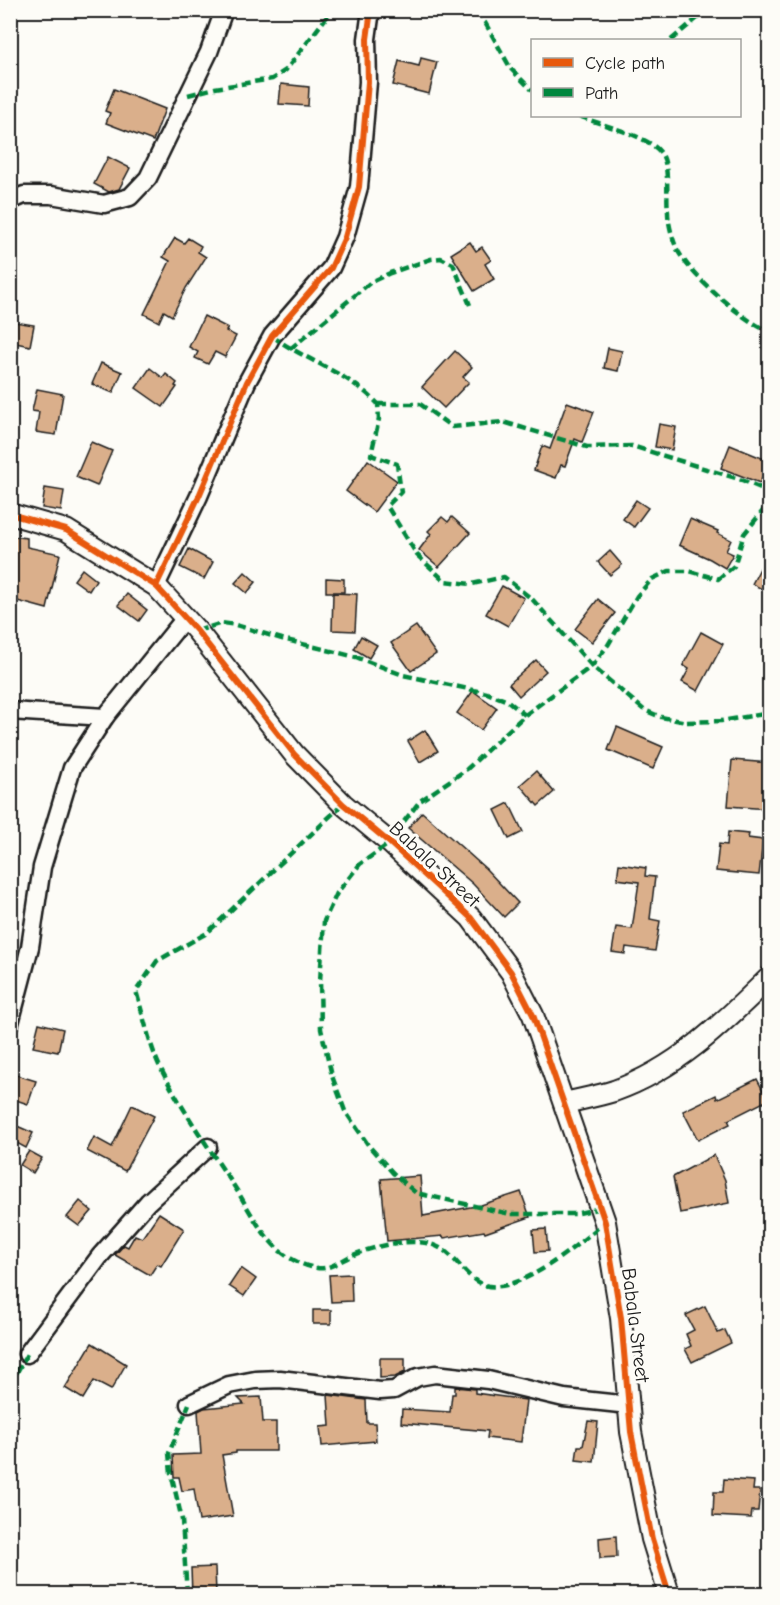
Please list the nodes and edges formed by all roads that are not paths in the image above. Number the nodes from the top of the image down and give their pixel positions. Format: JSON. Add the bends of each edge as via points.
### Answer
{"nodes":[{"id":1,"x":224,"y":10,"type":"edge"},
{"id":2,"x":371,"y":10,"type":"edge"},
{"id":3,"x":10,"y":201,"type":"edge"},
{"id":4,"x":10,"y":514,"type":"edge"},
{"id":5,"x":156,"y":586,"type":"junction"},
{"id":6,"x":186,"y":618,"type":"junction"},
{"id":7,"x":10,"y":711,"type":"edge"},
{"id":8,"x":105,"y":717,"type":"junction"},
{"id":9,"x":770,"y":977,"type":"edge"},
{"id":10,"x":10,"y":1023,"type":"edge"},
{"id":11,"x":565,"y":1103,"type":"junction"},
{"id":12,"x":208,"y":1147,"type":"dead end"},
{"id":13,"x":27,"y":1354,"type":"dead end"},
{"id":14,"x":189,"y":1404,"type":"dead end"},
{"id":15,"x":629,"y":1405,"type":"junction"},
{"id":16,"x":669,"y":1594,"type":"edge"}],
"edges":[{"from":1,"to":3,"type":"street","via":[[209,52],[148,178],[130,197],[105,204],[51,195],[24,195]]},
{"from":2,"to":5,"type":"street","via":[[359,187],[345,237],[331,268],[272,336],[247,382]]},
{"from":4,"to":5,"type":"street","name":"Babala Street","via":[[66,530]]},
{"from":5,"to":6,"type":"street","name":"Babala Street"},
{"from":6,"to":8,"type":"street"},
{"from":6,"to":11,"type":"street","name":"Babala Street","via":[[294,754],[471,918],[511,972],[533,1015]]},
{"from":7,"to":8,"type":"street"},
{"from":8,"to":10,"type":"street","via":[[72,768],[60,804],[42,867],[30,947]]},
{"from":9,"to":11,"type":"street","via":[[723,1023],[669,1064],[614,1091]]},
{"from":11,"to":15,"type":"street","name":"Babala Street","via":[[605,1222],[621,1318]]},
{"from":12,"to":13,"type":"street","via":[[148,1202],[100,1256]]},
{"from":14,"to":15,"type":"street","via":[[229,1385],[255,1380],[280,1378],[380,1391],[394,1390],[418,1377],[435,1374],[488,1380],[564,1398]]},
{"from":15,"to":16,"type":"street","name":"Babala Street","via":[[652,1539]]}]}
